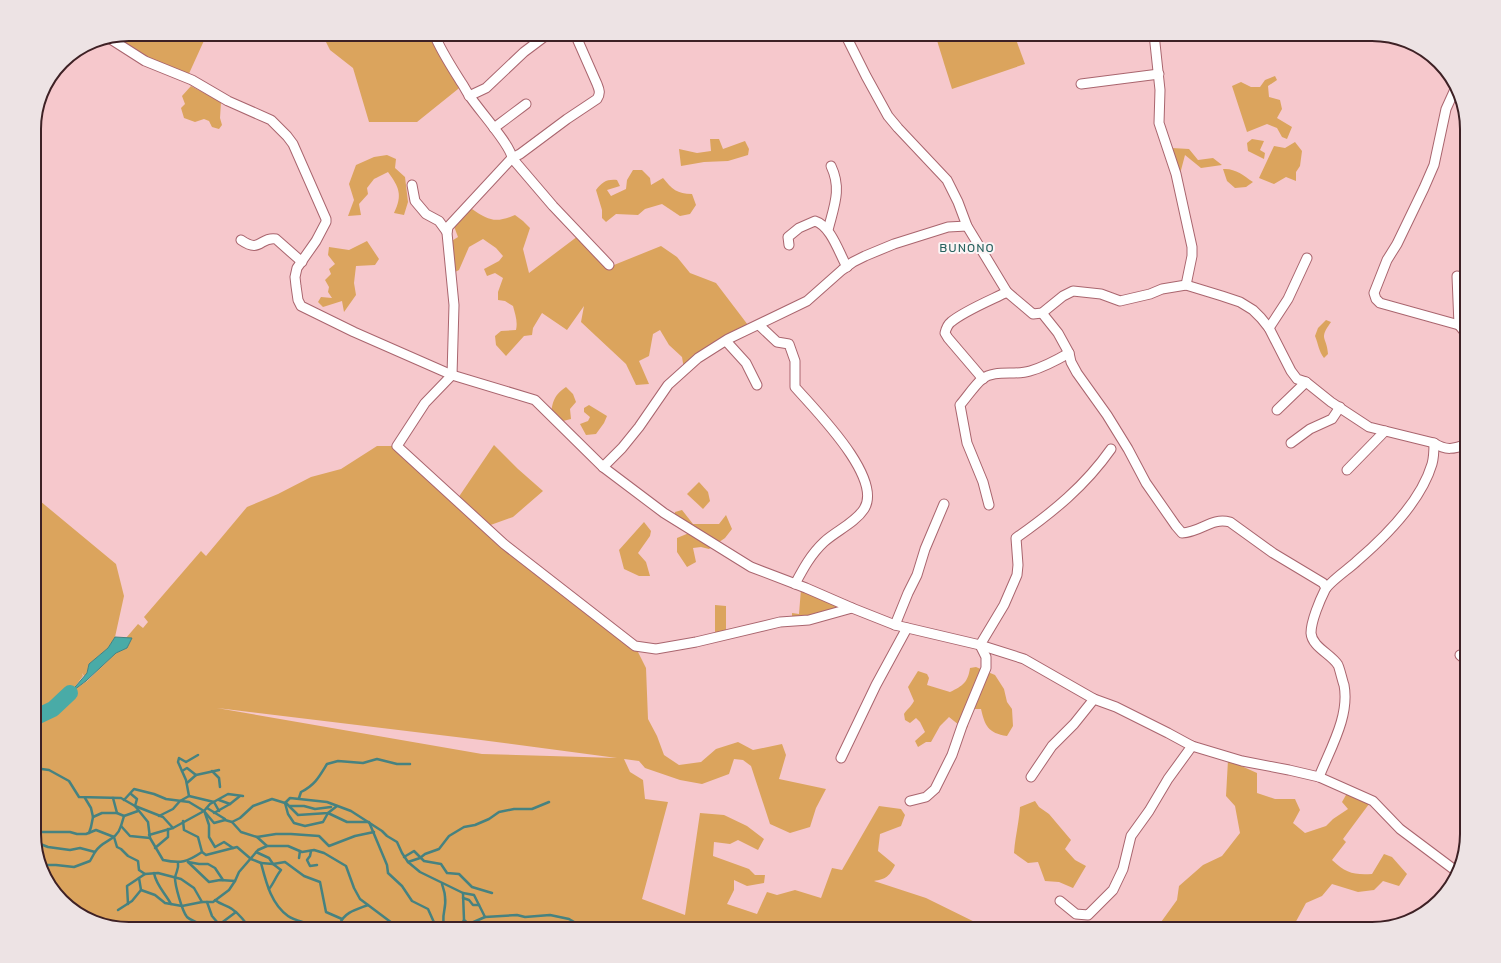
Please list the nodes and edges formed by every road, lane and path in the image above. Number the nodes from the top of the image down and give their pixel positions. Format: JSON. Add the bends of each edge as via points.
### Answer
{"nodes":[{"id":1,"x":437,"y":41,"type":"edge"},
{"id":2,"x":539,"y":41,"type":"edge"},
{"id":3,"x":578,"y":41,"type":"edge"},
{"id":4,"x":848,"y":41,"type":"edge"},
{"id":5,"x":1155,"y":41,"type":"edge"},
{"id":6,"x":116,"y":42,"type":"edge"},
{"id":7,"x":1159,"y":74,"type":"junction"},
{"id":8,"x":1081,"y":84,"type":"dead end"},
{"id":9,"x":1453,"y":94,"type":"edge"},
{"id":10,"x":469,"y":96,"type":"junction"},
{"id":11,"x":526,"y":104,"type":"dead end"},
{"id":12,"x":494,"y":128,"type":"junction"},
{"id":13,"x":512,"y":158,"type":"junction"},
{"id":14,"x":831,"y":166,"type":"dead end"},
{"id":15,"x":412,"y":185,"type":"dead end"},
{"id":16,"x":967,"y":226,"type":"junction"},
{"id":17,"x":828,"y":230,"type":"junction"},
{"id":18,"x":447,"y":232,"type":"junction"},
{"id":19,"x":242,"y":240,"type":"dead end"},
{"id":20,"x":789,"y":245,"type":"dead end"},
{"id":21,"x":1307,"y":258,"type":"dead end"},
{"id":22,"x":302,"y":262,"type":"junction"},
{"id":23,"x":609,"y":265,"type":"dead end"},
{"id":24,"x":846,"y":267,"type":"junction"},
{"id":25,"x":1457,"y":276,"type":"dead end"},
{"id":26,"x":1186,"y":285,"type":"junction"},
{"id":27,"x":1007,"y":292,"type":"junction"},
{"id":28,"x":1042,"y":312,"type":"junction"},
{"id":29,"x":759,"y":325,"type":"junction"},
{"id":30,"x":1459,"y":325,"type":"joint"},
{"id":31,"x":1269,"y":328,"type":"junction"},
{"id":32,"x":726,"y":341,"type":"junction"},
{"id":33,"x":1069,"y":353,"type":"junction"},
{"id":34,"x":452,"y":375,"type":"junction"},
{"id":35,"x":983,"y":379,"type":"junction"},
{"id":36,"x":1306,"y":382,"type":"junction"},
{"id":37,"x":757,"y":386,"type":"dead end"},
{"id":38,"x":1340,"y":407,"type":"junction"},
{"id":39,"x":1277,"y":410,"type":"dead end"},
{"id":40,"x":1385,"y":431,"type":"junction"},
{"id":41,"x":1291,"y":443,"type":"dead end"},
{"id":42,"x":1434,"y":443,"type":"junction"},
{"id":43,"x":1460,"y":447,"type":"edge"},
{"id":44,"x":1112,"y":449,"type":"dead end"},
{"id":45,"x":603,"y":466,"type":"junction"},
{"id":46,"x":1347,"y":470,"type":"dead end"},
{"id":47,"x":944,"y":504,"type":"dead end"},
{"id":48,"x":989,"y":505,"type":"dead end"},
{"id":49,"x":794,"y":584,"type":"junction"},
{"id":50,"x":1326,"y":588,"type":"junction"},
{"id":51,"x":852,"y":608,"type":"junction"},
{"id":52,"x":895,"y":625,"type":"junction"},
{"id":53,"x":907,"y":628,"type":"junction"},
{"id":54,"x":980,"y":645,"type":"junction"},
{"id":55,"x":1094,"y":699,"type":"junction"},
{"id":56,"x":1192,"y":746,"type":"junction"},
{"id":57,"x":841,"y":758,"type":"dead end"},
{"id":58,"x":1031,"y":777,"type":"dead end"},
{"id":59,"x":1319,"y":777,"type":"junction"},
{"id":60,"x":910,"y":801,"type":"dead end"},
{"id":61,"x":1453,"y":868,"type":"edge"},
{"id":62,"x":1060,"y":901,"type":"dead end"}],
"edges":[{"from":1,"to":10,"type":"street"},
{"from":2,"to":10,"type":"street","via":[[486,88]]},
{"from":3,"to":13,"type":"street","via":[[597,84],[598,98]]},
{"from":4,"to":16,"type":"street","via":[[888,116],[947,180]]},
{"from":5,"to":7,"type":"street"},
{"from":6,"to":22,"type":"street","via":[[145,61],[192,80],[228,101],[270,120],[288,136],[326,217],[316,241]]},
{"from":7,"to":8,"type":"street"},
{"from":7,"to":26,"type":"street","via":[[1159,123],[1176,174],[1192,247]]},
{"from":9,"to":30,"type":"street","via":[[1446,110],[1434,165],[1387,260],[1374,293],[1380,303]]},
{"from":10,"to":12,"type":"street"},
{"from":11,"to":12,"type":"street"},
{"from":12,"to":13,"type":"street"},
{"from":13,"to":18,"type":"street","via":[[448,225]]},
{"from":13,"to":23,"type":"street"},
{"from":14,"to":17,"type":"street","via":[[838,190]]},
{"from":15,"to":18,"type":"street","via":[[415,201],[426,214],[439,221]]},
{"from":16,"to":24,"type":"street","via":[[948,227],[889,246]]},
{"from":16,"to":27,"type":"street"},
{"from":17,"to":20,"type":"street","via":[[815,221],[799,228],[788,237]]},
{"from":17,"to":24,"type":"street"},
{"from":18,"to":34,"type":"street","via":[[454,305]]},
{"from":19,"to":22,"type":"street","via":[[249,246],[255,246],[270,238],[276,239]]},
{"from":21,"to":31,"type":"street","via":[[1288,299]]},
{"from":22,"to":34,"type":"street","via":[[295,277],[301,306]]},
{"from":24,"to":29,"type":"street","via":[[807,301]]},
{"from":25,"to":30,"type":"street"},
{"from":26,"to":28,"type":"street","via":[[1120,301],[1101,294],[1073,291]]},
{"from":26,"to":31,"type":"street","via":[[1240,302],[1253,310]]},
{"from":27,"to":28,"type":"street","via":[[1033,314]]},
{"from":27,"to":35,"type":"street","via":[[950,322],[946,328],[948,338]]},
{"from":28,"to":33,"type":"street"},
{"from":29,"to":32,"type":"street"},
{"from":29,"to":49,"type":"street","via":[[777,342],[790,345],[795,361],[795,387],[843,442],[857,463],[867,490],[867,503],[864,509],[851,522],[824,541]]},
{"from":31,"to":36,"type":"street","via":[[1291,371],[1297,379]]},
{"from":32,"to":37,"type":"street","via":[[746,363]]},
{"from":32,"to":45,"type":"street","via":[[698,358],[668,385],[639,427]]},
{"from":33,"to":35,"type":"street","via":[[1031,371],[994,374]]},
{"from":33,"to":50,"type":"street","via":[[1077,374],[1107,415],[1146,483],[1182,533],[1197,530],[1216,520],[1230,522],[1273,553],[1323,583]]},
{"from":34,"to":45,"type":"street","via":[[535,400]]},
{"from":34,"to":51,"type":"street","via":[[425,403],[397,446],[504,544],[635,646],[656,649],[696,642],[780,622],[809,620]]},
{"from":35,"to":48,"type":"street","via":[[960,405],[967,443],[983,482]]},
{"from":36,"to":38,"type":"street"},
{"from":36,"to":39,"type":"street"},
{"from":38,"to":40,"type":"street","via":[[1369,427]]},
{"from":38,"to":41,"type":"street","via":[[1332,418],[1310,429]]},
{"from":40,"to":42,"type":"street"},
{"from":40,"to":46,"type":"street"},
{"from":42,"to":43,"type":"street","via":[[1442,448]]},
{"from":42,"to":50,"type":"street","via":[[1429,473],[1402,515],[1362,557]]},
{"from":44,"to":54,"type":"street","via":[[1094,472],[1065,501],[1016,538],[1017,575],[1004,605]]},
{"from":45,"to":49,"type":"street","via":[[664,513],[718,547],[751,567]]},
{"from":47,"to":52,"type":"street"},
{"from":49,"to":51,"type":"street"},
{"from":50,"to":59,"type":"street","via":[[1311,633],[1315,643],[1339,665],[1344,685],[1344,708]]},
{"from":51,"to":52,"type":"street"},
{"from":52,"to":53,"type":"street"},
{"from":53,"to":54,"type":"street"},
{"from":53,"to":57,"type":"street"},
{"from":54,"to":55,"type":"street","via":[[1024,659]]},
{"from":54,"to":60,"type":"street","via":[[986,657],[986,668],[952,755],[935,789],[926,797]]},
{"from":55,"to":56,"type":"street","via":[[1155,726]]},
{"from":55,"to":58,"type":"street","via":[[1052,746]]},
{"from":56,"to":59,"type":"street","via":[[1232,759]]},
{"from":56,"to":62,"type":"street","via":[[1131,836],[1123,869],[1113,890],[1088,915],[1076,914]]},
{"from":59,"to":61,"type":"street","via":[[1372,801],[1400,829]]}]}
